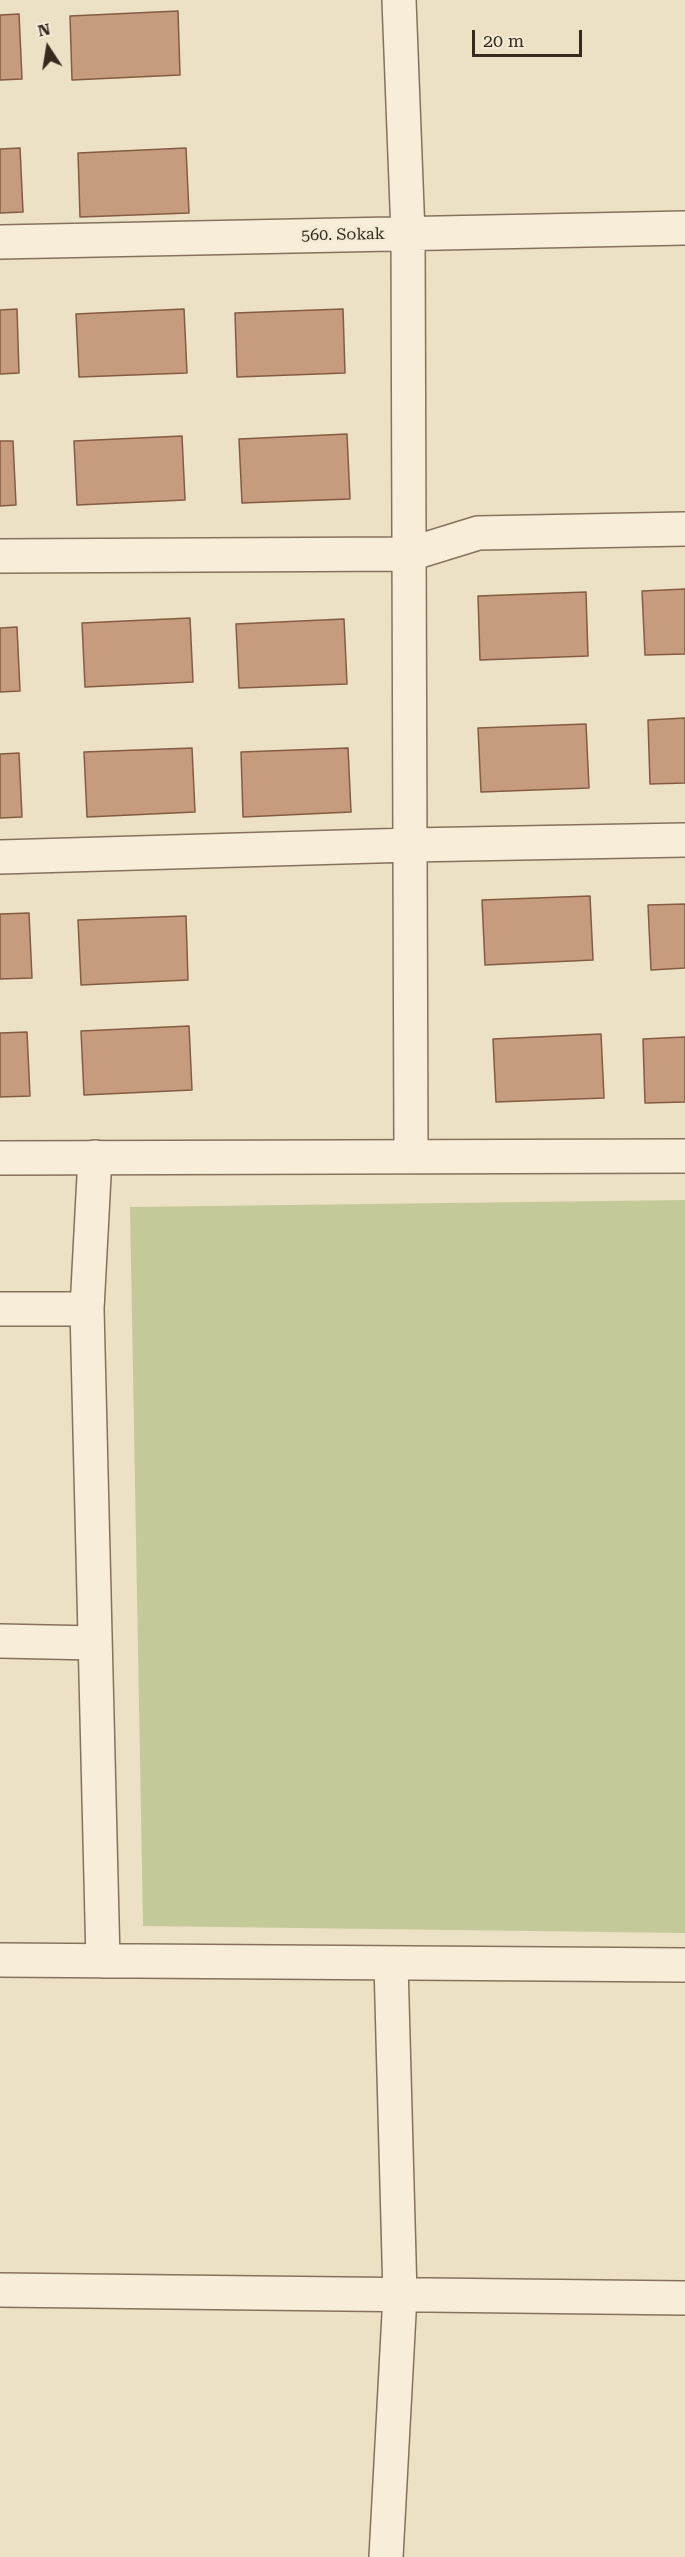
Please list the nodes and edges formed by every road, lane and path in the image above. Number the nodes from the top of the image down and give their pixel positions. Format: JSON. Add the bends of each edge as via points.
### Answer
{"nodes":[{"id":1,"x":399,"y":0,"type":"edge"},
{"id":2,"x":685,"y":228,"type":"edge"},
{"id":3,"x":408,"y":234,"type":"junction"},
{"id":4,"x":0,"y":243,"type":"edge"},
{"id":5,"x":685,"y":529,"type":"edge"},
{"id":6,"x":410,"y":554,"type":"junction"},
{"id":7,"x":0,"y":556,"type":"edge"},
{"id":8,"x":685,"y":840,"type":"edge"},
{"id":9,"x":410,"y":845,"type":"junction"},
{"id":10,"x":0,"y":857,"type":"edge"},
{"id":11,"x":411,"y":1156,"type":"junction"},
{"id":12,"x":685,"y":1156,"type":"edge"},
{"id":13,"x":95,"y":1157,"type":"junction"},
{"id":14,"x":0,"y":1158,"type":"edge"},
{"id":15,"x":0,"y":1309,"type":"edge"},
{"id":16,"x":87,"y":1310,"type":"junction"},
{"id":17,"x":0,"y":1641,"type":"edge"},
{"id":18,"x":95,"y":1643,"type":"junction"},
{"id":19,"x":0,"y":1960,"type":"edge"},
{"id":20,"x":103,"y":1961,"type":"junction"},
{"id":21,"x":392,"y":1964,"type":"junction"},
{"id":22,"x":685,"y":1965,"type":"edge"},
{"id":23,"x":0,"y":2290,"type":"edge"},
{"id":24,"x":400,"y":2295,"type":"junction"},
{"id":25,"x":685,"y":2298,"type":"edge"},
{"id":26,"x":386,"y":2557,"type":"edge"}],
"edges":[{"from":1,"to":3,"type":"street"},
{"from":2,"to":3,"type":"street","name":"560. Sokak"},
{"from":3,"to":4,"type":"street","name":"560. Sokak"},
{"from":3,"to":6,"type":"street"},
{"from":5,"to":6,"type":"street","via":[[478,534]]},
{"from":6,"to":7,"type":"street"},
{"from":6,"to":9,"type":"street"},
{"from":8,"to":9,"type":"street"},
{"from":9,"to":10,"type":"street"},
{"from":9,"to":11,"type":"street"},
{"from":11,"to":12,"type":"street"},
{"from":11,"to":13,"type":"street"},
{"from":13,"to":14,"type":"street"},
{"from":13,"to":16,"type":"street"},
{"from":15,"to":16,"type":"street"},
{"from":16,"to":18,"type":"street"},
{"from":17,"to":18,"type":"street"},
{"from":18,"to":20,"type":"street"},
{"from":19,"to":20,"type":"street"},
{"from":20,"to":21,"type":"street"},
{"from":21,"to":22,"type":"street"},
{"from":21,"to":24,"type":"street"},
{"from":23,"to":24,"type":"street"},
{"from":24,"to":25,"type":"street"},
{"from":24,"to":26,"type":"street"}]}
